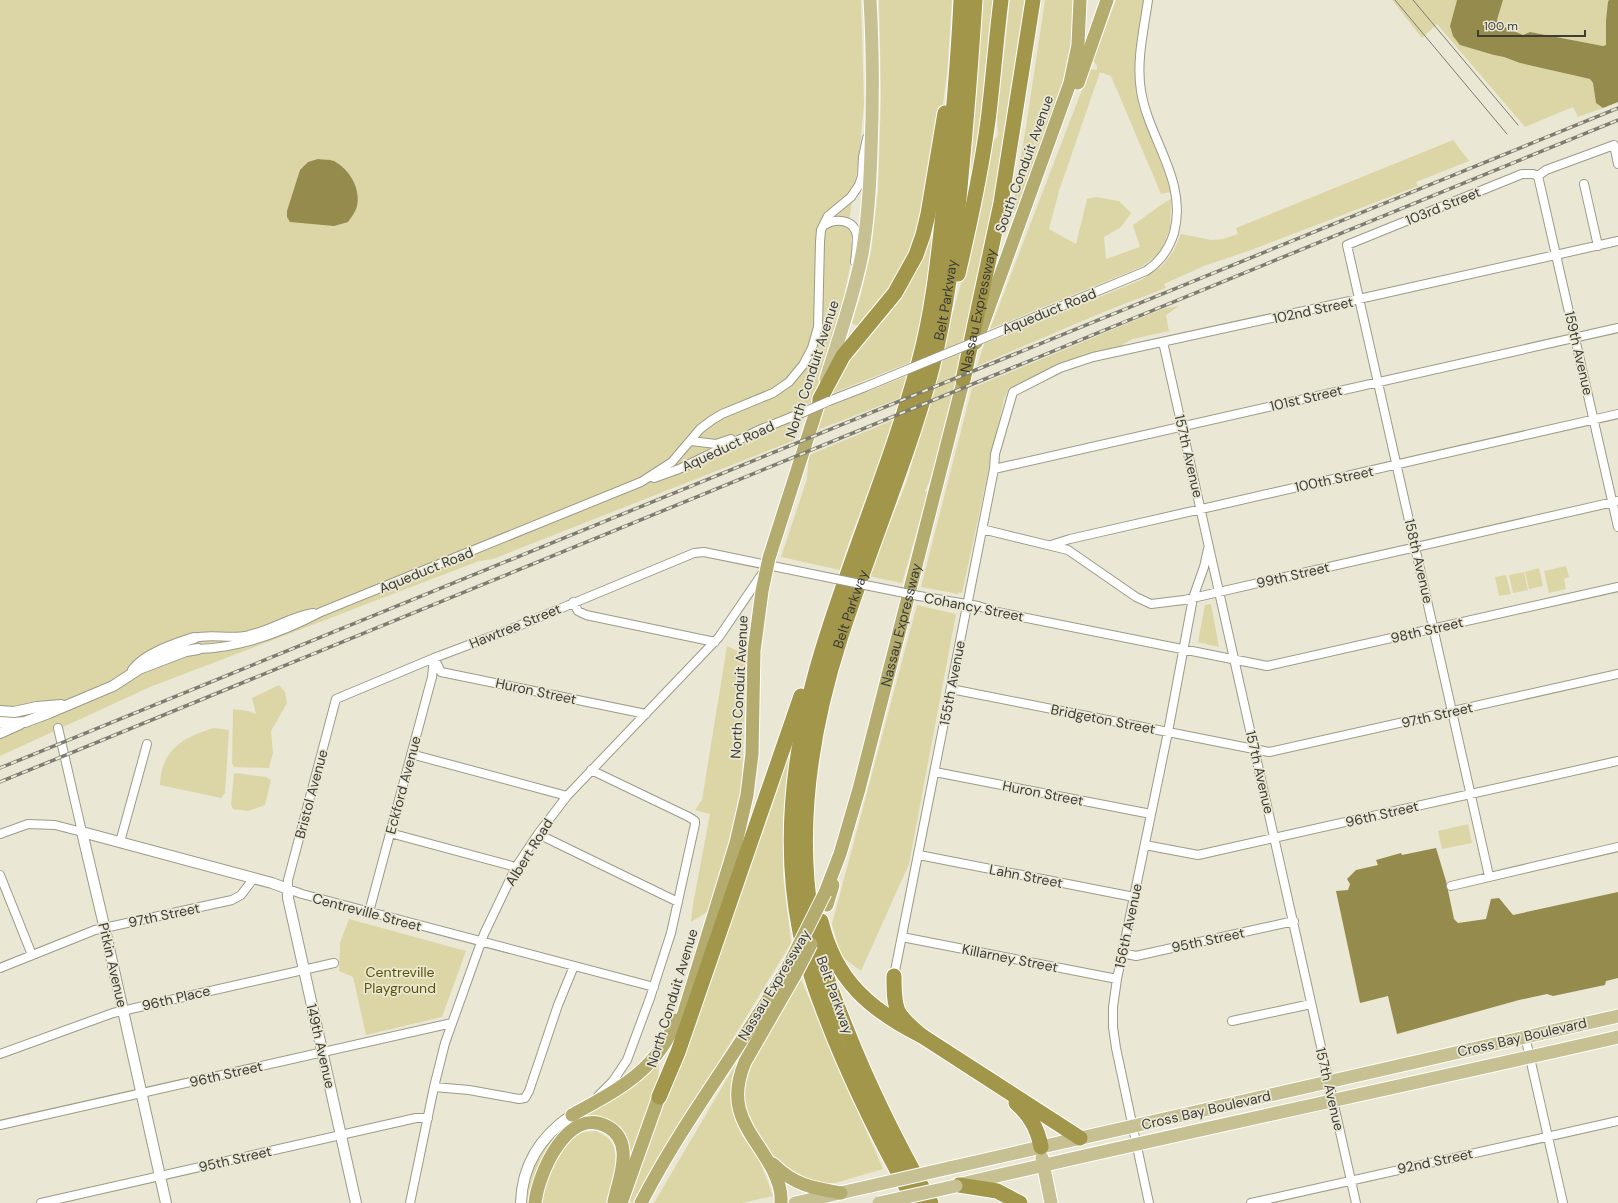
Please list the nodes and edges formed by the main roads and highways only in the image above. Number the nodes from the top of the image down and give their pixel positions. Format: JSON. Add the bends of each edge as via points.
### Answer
{"nodes":[{"id":1,"x":870,"y":0,"type":"edge"},
{"id":2,"x":961,"y":0,"type":"edge"},
{"id":3,"x":975,"y":0,"type":"edge"},
{"id":4,"x":1001,"y":0,"type":"edge"},
{"id":5,"x":1033,"y":0,"type":"edge"},
{"id":6,"x":1080,"y":0,"type":"edge"},
{"id":7,"x":1108,"y":0,"type":"edge"},
{"id":8,"x":960,"y":27,"type":"junction"},
{"id":9,"x":1040,"y":166,"type":"junction"},
{"id":10,"x":940,"y":332,"type":"junction"},
{"id":11,"x":963,"y":380,"type":"junction"},
{"id":12,"x":824,"y":400,"type":"junction"},
{"id":13,"x":828,"y":632,"type":"junction"},
{"id":14,"x":815,"y":738,"type":"junction"},
{"id":15,"x":696,"y":968,"type":"junction"},
{"id":16,"x":792,"y":969,"type":"junction"},
{"id":17,"x":869,"y":1003,"type":"junction"},
{"id":18,"x":1618,"y":1016,"type":"edge"},
{"id":19,"x":922,"y":1036,"type":"junction"},
{"id":20,"x":1618,"y":1037,"type":"edge"},
{"id":21,"x":993,"y":1082,"type":"junction"},
{"id":22,"x":1329,"y":1082,"type":"junction"},
{"id":23,"x":659,"y":1097,"type":"junction"},
{"id":24,"x":572,"y":1115,"type":"road end"},
{"id":25,"x":1223,"y":1124,"type":"junction"},
{"id":26,"x":1080,"y":1138,"type":"junction"},
{"id":27,"x":1041,"y":1147,"type":"junction"},
{"id":28,"x":762,"y":1152,"type":"junction"},
{"id":29,"x":893,"y":1164,"type":"junction"},
{"id":30,"x":1044,"y":1165,"type":"junction"},
{"id":31,"x":911,"y":1167,"type":"junction"},
{"id":32,"x":958,"y":1185,"type":"junction"},
{"id":33,"x":841,"y":1193,"type":"junction"},
{"id":34,"x":800,"y":1202,"type":"edge"},
{"id":35,"x":534,"y":1203,"type":"edge"},
{"id":36,"x":614,"y":1203,"type":"edge"},
{"id":37,"x":621,"y":1203,"type":"edge"},
{"id":38,"x":641,"y":1203,"type":"edge"},
{"id":39,"x":781,"y":1203,"type":"edge"},
{"id":40,"x":879,"y":1203,"type":"edge"},
{"id":41,"x":910,"y":1203,"type":"edge"},
{"id":42,"x":915,"y":1203,"type":"edge"},
{"id":43,"x":932,"y":1203,"type":"edge"},
{"id":44,"x":937,"y":1203,"type":"edge"},
{"id":45,"x":1020,"y":1203,"type":"edge"},
{"id":46,"x":1051,"y":1203,"type":"edge"}],
"edges":[{"from":1,"to":12,"type":"main road","name":"North Conduit Avenue","via":[[873,110],[866,226],[853,292]]},
{"from":2,"to":8,"type":"highway","name":"Belt Parkway"},
{"from":3,"to":10,"type":"highway","name":"Belt Parkway","via":[[958,204]]},
{"from":4,"to":10,"type":"highway","via":[[991,101],[980,173],[958,274]]},
{"from":5,"to":11,"type":"highway","name":"Nassau Expressway","via":[[1001,203]]},
{"from":6,"to":9,"type":"highway","name":"South Conduit Avenue","via":[[1080,32],[1073,71]]},
{"from":7,"to":9,"type":"highway","via":[[1062,124]]},
{"from":8,"to":12,"type":"highway","via":[[928,214],[920,246],[895,292],[847,350]]},
{"from":8,"to":13,"type":"highway","name":"Belt Parkway","via":[[943,220],[924,343],[907,404]]},
{"from":9,"to":11,"type":"highway","name":"South Conduit Avenue"},
{"from":10,"to":14,"type":"highway","name":"Belt Parkway","via":[[932,371],[913,432],[838,645]]},
{"from":11,"to":16,"type":"highway","name":"Nassau Expressway","bridge":true,"via":[[840,854],[826,899]]},
{"from":12,"to":15,"type":"highway","name":"North Conduit Avenue","via":[[767,565],[756,631],[752,754],[748,789],[734,848]]},
{"from":13,"to":23,"type":"highway","via":[[802,692],[681,1044]]},
{"from":13,"to":29,"type":"highway","name":"Belt Parkway","via":[[806,712],[794,781],[791,836],[795,905],[804,952],[824,1012],[856,1089]]},
{"from":14,"to":17,"type":"highway","via":[[812,843],[819,914],[827,941],[840,969]]},
{"from":14,"to":31,"type":"highway","name":"Belt Parkway","via":[[807,788],[805,837],[814,930],[825,972],[852,1043]]},
{"from":15,"to":23,"type":"highway","name":"North Conduit Avenue"},
{"from":15,"to":24,"type":"highway","via":[[669,1037],[651,1062],[629,1082]]},
{"from":16,"to":28,"type":"highway","via":[[739,1082],[741,1116]]},
{"from":16,"to":38,"type":"highway","name":"Nassau Expressway","via":[[680,1133]]},
{"from":17,"to":19,"type":"highway"},
{"from":17,"to":19,"type":"highway","via":[[877,1003],[884,999],[894,976],[897,1010]]},
{"from":18,"to":22,"type":"main road","name":"Cross Bay Boulevard"},
{"from":19,"to":21,"type":"highway"},
{"from":20,"to":25,"type":"main road","name":"Cross Bay Boulevard"},
{"from":21,"to":26,"type":"highway"},
{"from":21,"to":27,"type":"highway","via":[[1028,1115],[1037,1131]]},
{"from":22,"to":25,"type":"main road","via":[[1316,1096],[1230,1116]]},
{"from":22,"to":26,"type":"main road","name":"Cross Bay Boulevard"},
{"from":23,"to":37,"type":"highway","name":"North Conduit Avenue"},
{"from":25,"to":30,"type":"main road","name":"Cross Bay Boulevard"},
{"from":26,"to":27,"type":"main road","name":"Cross Bay Boulevard"},
{"from":27,"to":30,"type":"main road"},
{"from":27,"to":33,"type":"main road","name":"Cross Bay Boulevard","bridge":true},
{"from":28,"to":33,"type":"highway","via":[[784,1175],[795,1181],[806,1186]]},
{"from":28,"to":39,"type":"highway","via":[[777,1179],[782,1194]]},
{"from":29,"to":41,"type":"highway"},
{"from":29,"to":42,"type":"highway","name":"Belt Parkway"},
{"from":30,"to":32,"type":"main road","name":"Cross Bay Boulevard"},
{"from":30,"to":46,"type":"main road"},
{"from":31,"to":43,"type":"highway","name":"Belt Parkway"},
{"from":31,"to":44,"type":"highway"},
{"from":32,"to":40,"type":"main road","name":"Cross Bay Boulevard","bridge":true},
{"from":32,"to":45,"type":"highway","via":[[997,1191]]},
{"from":33,"to":34,"type":"main road","name":"Cross Bay Boulevard"},
{"from":35,"to":36,"type":"highway","via":[[542,1173],[557,1147],[573,1129],[593,1123],[609,1127],[623,1147],[623,1160]]}]}
